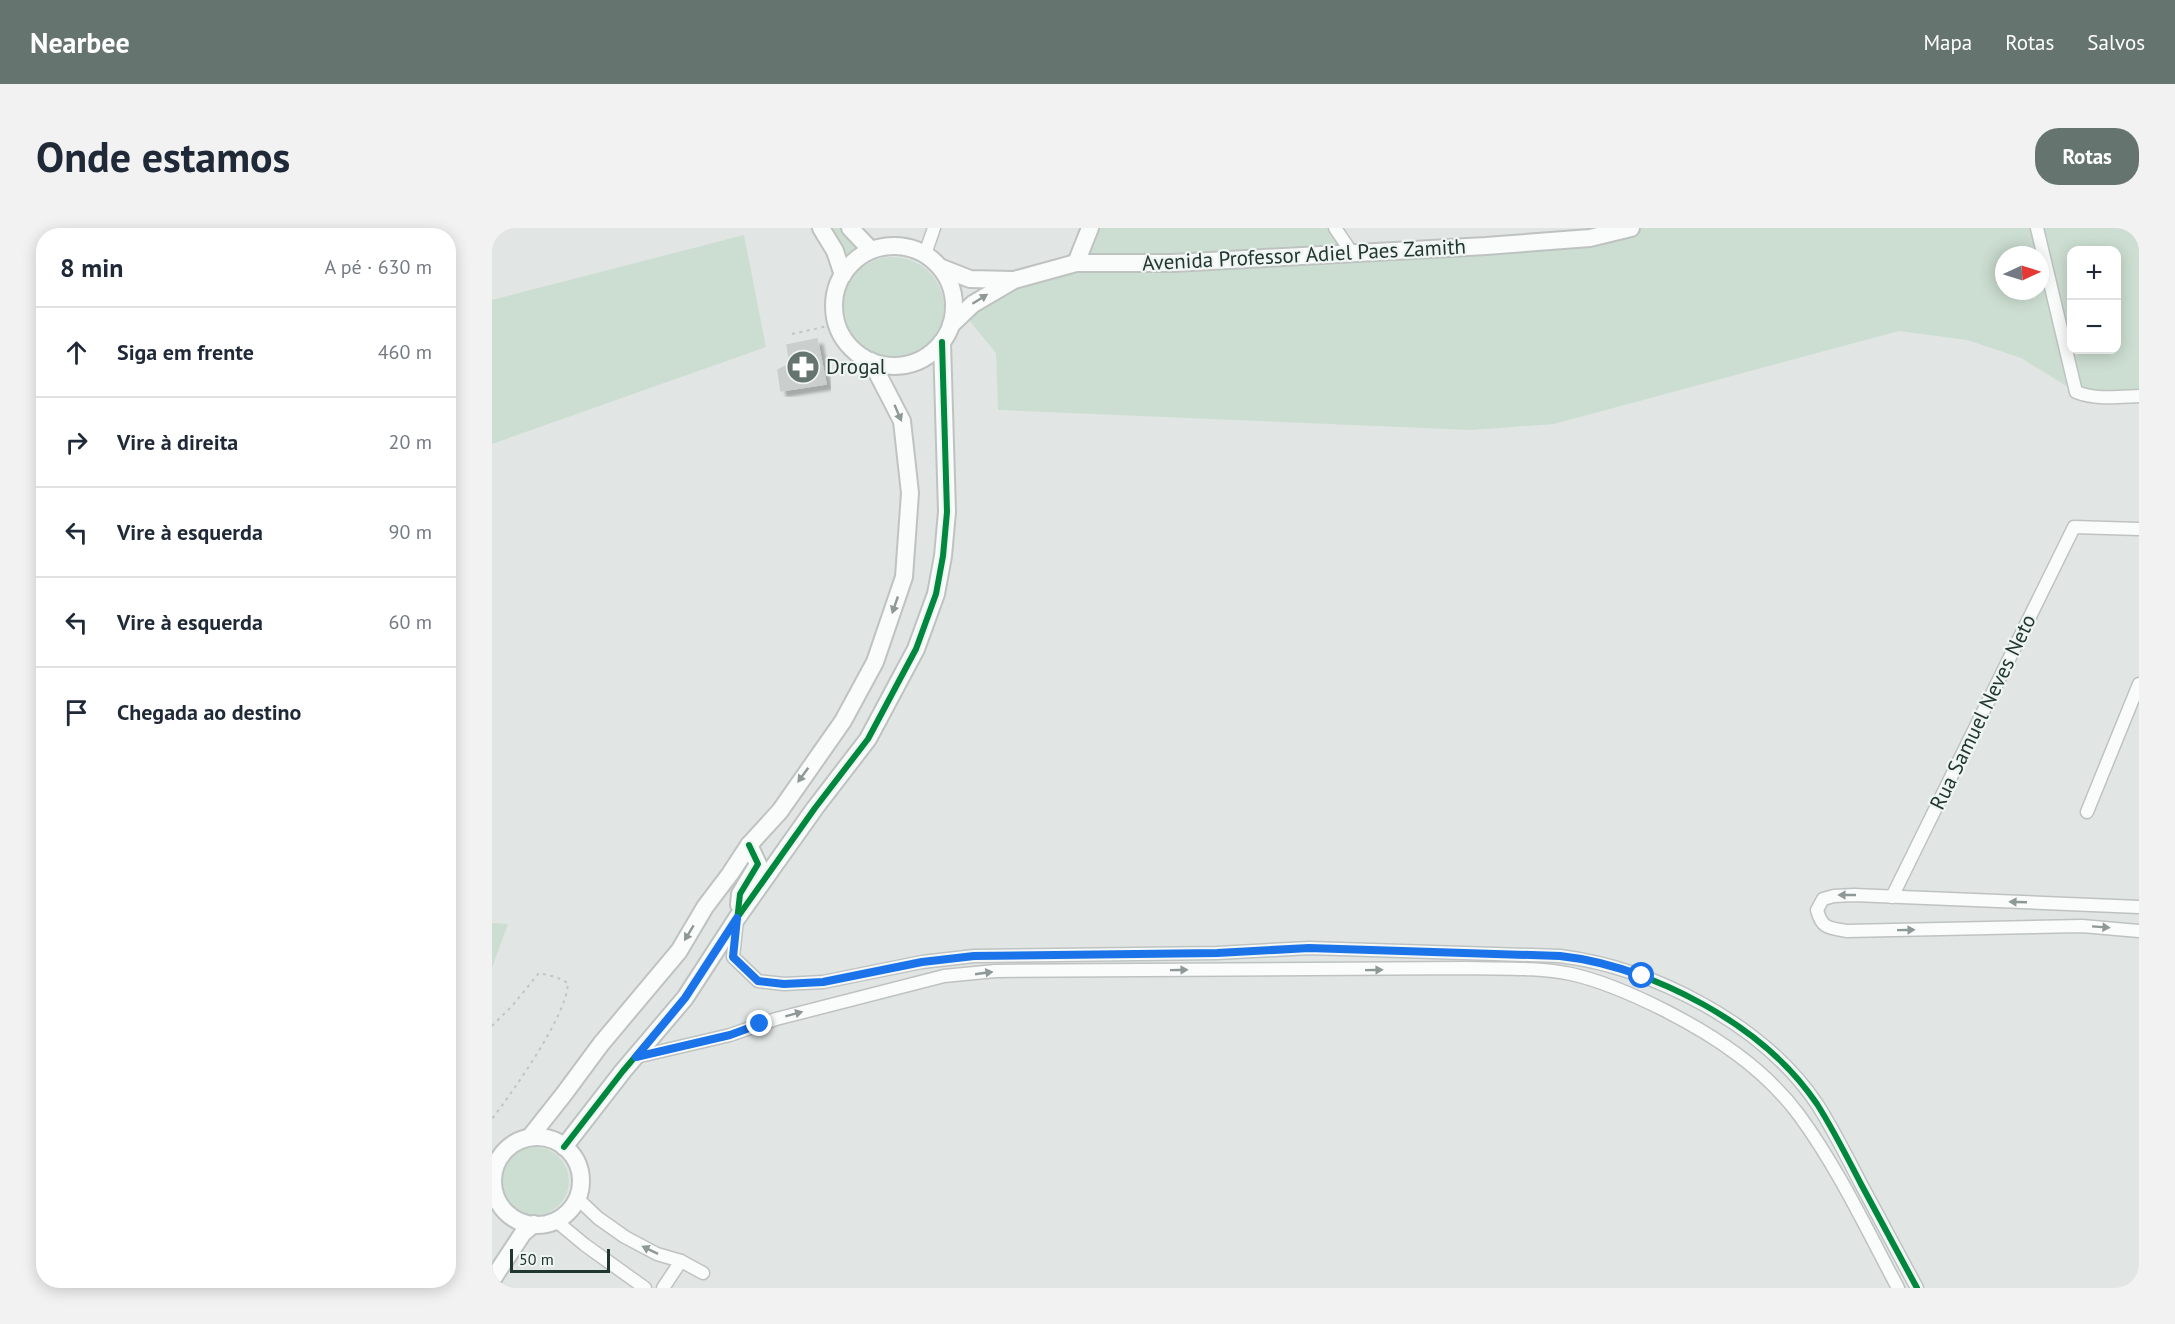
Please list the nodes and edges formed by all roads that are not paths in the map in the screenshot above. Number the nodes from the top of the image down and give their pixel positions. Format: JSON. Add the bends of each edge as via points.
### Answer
{"nodes":[{"id":1,"x":820,"y":228,"type":"edge"},
{"id":2,"x":850,"y":228,"type":"edge"},
{"id":3,"x":934,"y":228,"type":"edge"},
{"id":4,"x":1090,"y":228,"type":"edge"},
{"id":5,"x":1335,"y":228,"type":"edge"},
{"id":6,"x":1631,"y":228,"type":"edge"},
{"id":7,"x":2037,"y":228,"type":"edge"},
{"id":8,"x":871,"y":250,"type":"junction"},
{"id":9,"x":1352,"y":253,"type":"junction"},
{"id":10,"x":925,"y":254,"type":"junction"},
{"id":11,"x":1076,"y":263,"type":"junction"},
{"id":12,"x":942,"y":268,"type":"junction"},
{"id":13,"x":843,"y":274,"type":"junction"},
{"id":14,"x":1014,"y":280,"type":"junction"},
{"id":15,"x":951,"y":325,"type":"junction"},
{"id":16,"x":942,"y":342,"type":"junction"},
{"id":17,"x":871,"y":361,"type":"junction"},
{"id":18,"x":2139,"y":396,"type":"edge"},
{"id":19,"x":2139,"y":529,"type":"edge"},
{"id":20,"x":2139,"y":684,"type":"edge"},
{"id":21,"x":2087,"y":812,"type":"dead end"},
{"id":22,"x":749,"y":845,"type":"junction"},
{"id":23,"x":1892,"y":897,"type":"junction"},
{"id":24,"x":2139,"y":907,"type":"edge"},
{"id":25,"x":737,"y":918,"type":"junction"},
{"id":26,"x":2139,"y":932,"type":"edge"},
{"id":27,"x":636,"y":1057,"type":"junction"},
{"id":28,"x":530,"y":1137,"type":"junction"},
{"id":29,"x":564,"y":1147,"type":"junction"},
{"id":30,"x":577,"y":1198,"type":"junction"},
{"id":31,"x":1869,"y":1199,"type":"junction"},
{"id":32,"x":1855,"y":1208,"type":"junction"},
{"id":33,"x":495,"y":1209,"type":"edge"},
{"id":34,"x":555,"y":1220,"type":"junction"},
{"id":35,"x":534,"y":1224,"type":"junction"},
{"id":36,"x":681,"y":1261,"type":"junction"},
{"id":37,"x":703,"y":1273,"type":"dead end"},
{"id":38,"x":492,"y":1280,"type":"edge"},
{"id":39,"x":645,"y":1288,"type":"edge"},
{"id":40,"x":663,"y":1288,"type":"edge"},
{"id":41,"x":1898,"y":1288,"type":"edge"},
{"id":42,"x":1917,"y":1288,"type":"edge"}],
"edges":[{"from":1,"to":13,"type":"street","via":[[835,251]]},
{"from":2,"to":8,"type":"street"},
{"from":3,"to":10,"type":"street"},
{"from":4,"to":11,"type":"street"},
{"from":5,"to":9,"type":"street"},
{"from":6,"to":9,"type":"street","name":"Avenida Professor Adiel Paes Zamith","via":[[1590,237]]},
{"from":7,"to":18,"type":"street","via":[[2076,392],[2102,398]]},
{"from":8,"to":10,"type":"street","via":[[892,245]]},
{"from":8,"to":13,"type":"street"},
{"from":9,"to":11,"type":"street","name":"Avenida Professor Adiel Paes Zamith"},
{"from":10,"to":12,"type":"street"},
{"from":11,"to":14,"type":"street","name":"Avenida Professor Adiel Paes Zamith"},
{"from":12,"to":14,"type":"street","name":"Avenida Professor Adiel Paes Zamith","via":[[970,279]]},
{"from":12,"to":15,"type":"street","via":[[954,295]]},
{"from":13,"to":17,"type":"street","via":[[836,290],[837,324],[856,352]]},
{"from":15,"to":14,"type":"street","name":"Avenida Professor Adiel Paes Zamith","one_way":true,"via":[[973,304]]},
{"from":15,"to":16,"type":"street"},
{"from":16,"to":17,"type":"street","via":[[924,357],[902,366]]},
{"from":16,"to":25,"type":"street","via":[[946,512],[936,594],[916,649],[868,739]]},
{"from":17,"to":22,"type":"street","one_way":true,"via":[[902,421],[910,493],[904,577],[875,662],[843,721],[780,811]]},
{"from":19,"to":23,"type":"street","name":"Rua Samuel Neves Neto","via":[[2074,527]]},
{"from":20,"to":21,"type":"street"},
{"from":22,"to":25,"type":"street","via":[[758,864],[740,894]]},
{"from":22,"to":28,"type":"street","one_way":true,"via":[[679,951]]},
{"from":24,"to":23,"type":"street","one_way":true},
{"from":23,"to":26,"type":"street","one_way":true,"via":[[1834,896],[1823,899],[1817,910],[1821,922],[1847,931],[2082,926]]},
{"from":25,"to":27,"type":"street","via":[[685,998]]},
{"from":25,"to":31,"type":"street","via":[[733,957],[758,981],[784,984],[823,982],[922,962],[1020,954],[1332,948],[1583,958],[1664,984],[1739,1027],[1775,1056],[1816,1104]]},
{"from":27,"to":29,"type":"street"},
{"from":27,"to":32,"type":"street","one_way":true,"via":[[944,976],[995,971],[1542,970],[1572,974],[1640,998],[1692,1024],[1735,1052],[1772,1083],[1799,1114]]},
{"from":28,"to":29,"type":"street","via":[[554,1140]]},
{"from":28,"to":33,"type":"street","via":[[512,1144],[500,1157],[493,1184]]},
{"from":29,"to":30,"type":"street","via":[[572,1155],[580,1176]]},
{"from":30,"to":34,"type":"street"},
{"from":36,"to":30,"type":"street","one_way":true,"via":[[657,1254],[625,1237]]},
{"from":31,"to":32,"type":"street"},
{"from":31,"to":42,"type":"street"},
{"from":32,"to":41,"type":"street"},
{"from":33,"to":35,"type":"street"},
{"from":34,"to":35,"type":"street"},
{"from":34,"to":39,"type":"street"},
{"from":35,"to":38,"type":"street","via":[[523,1233]]},
{"from":36,"to":37,"type":"street"},
{"from":36,"to":40,"type":"street"}]}
